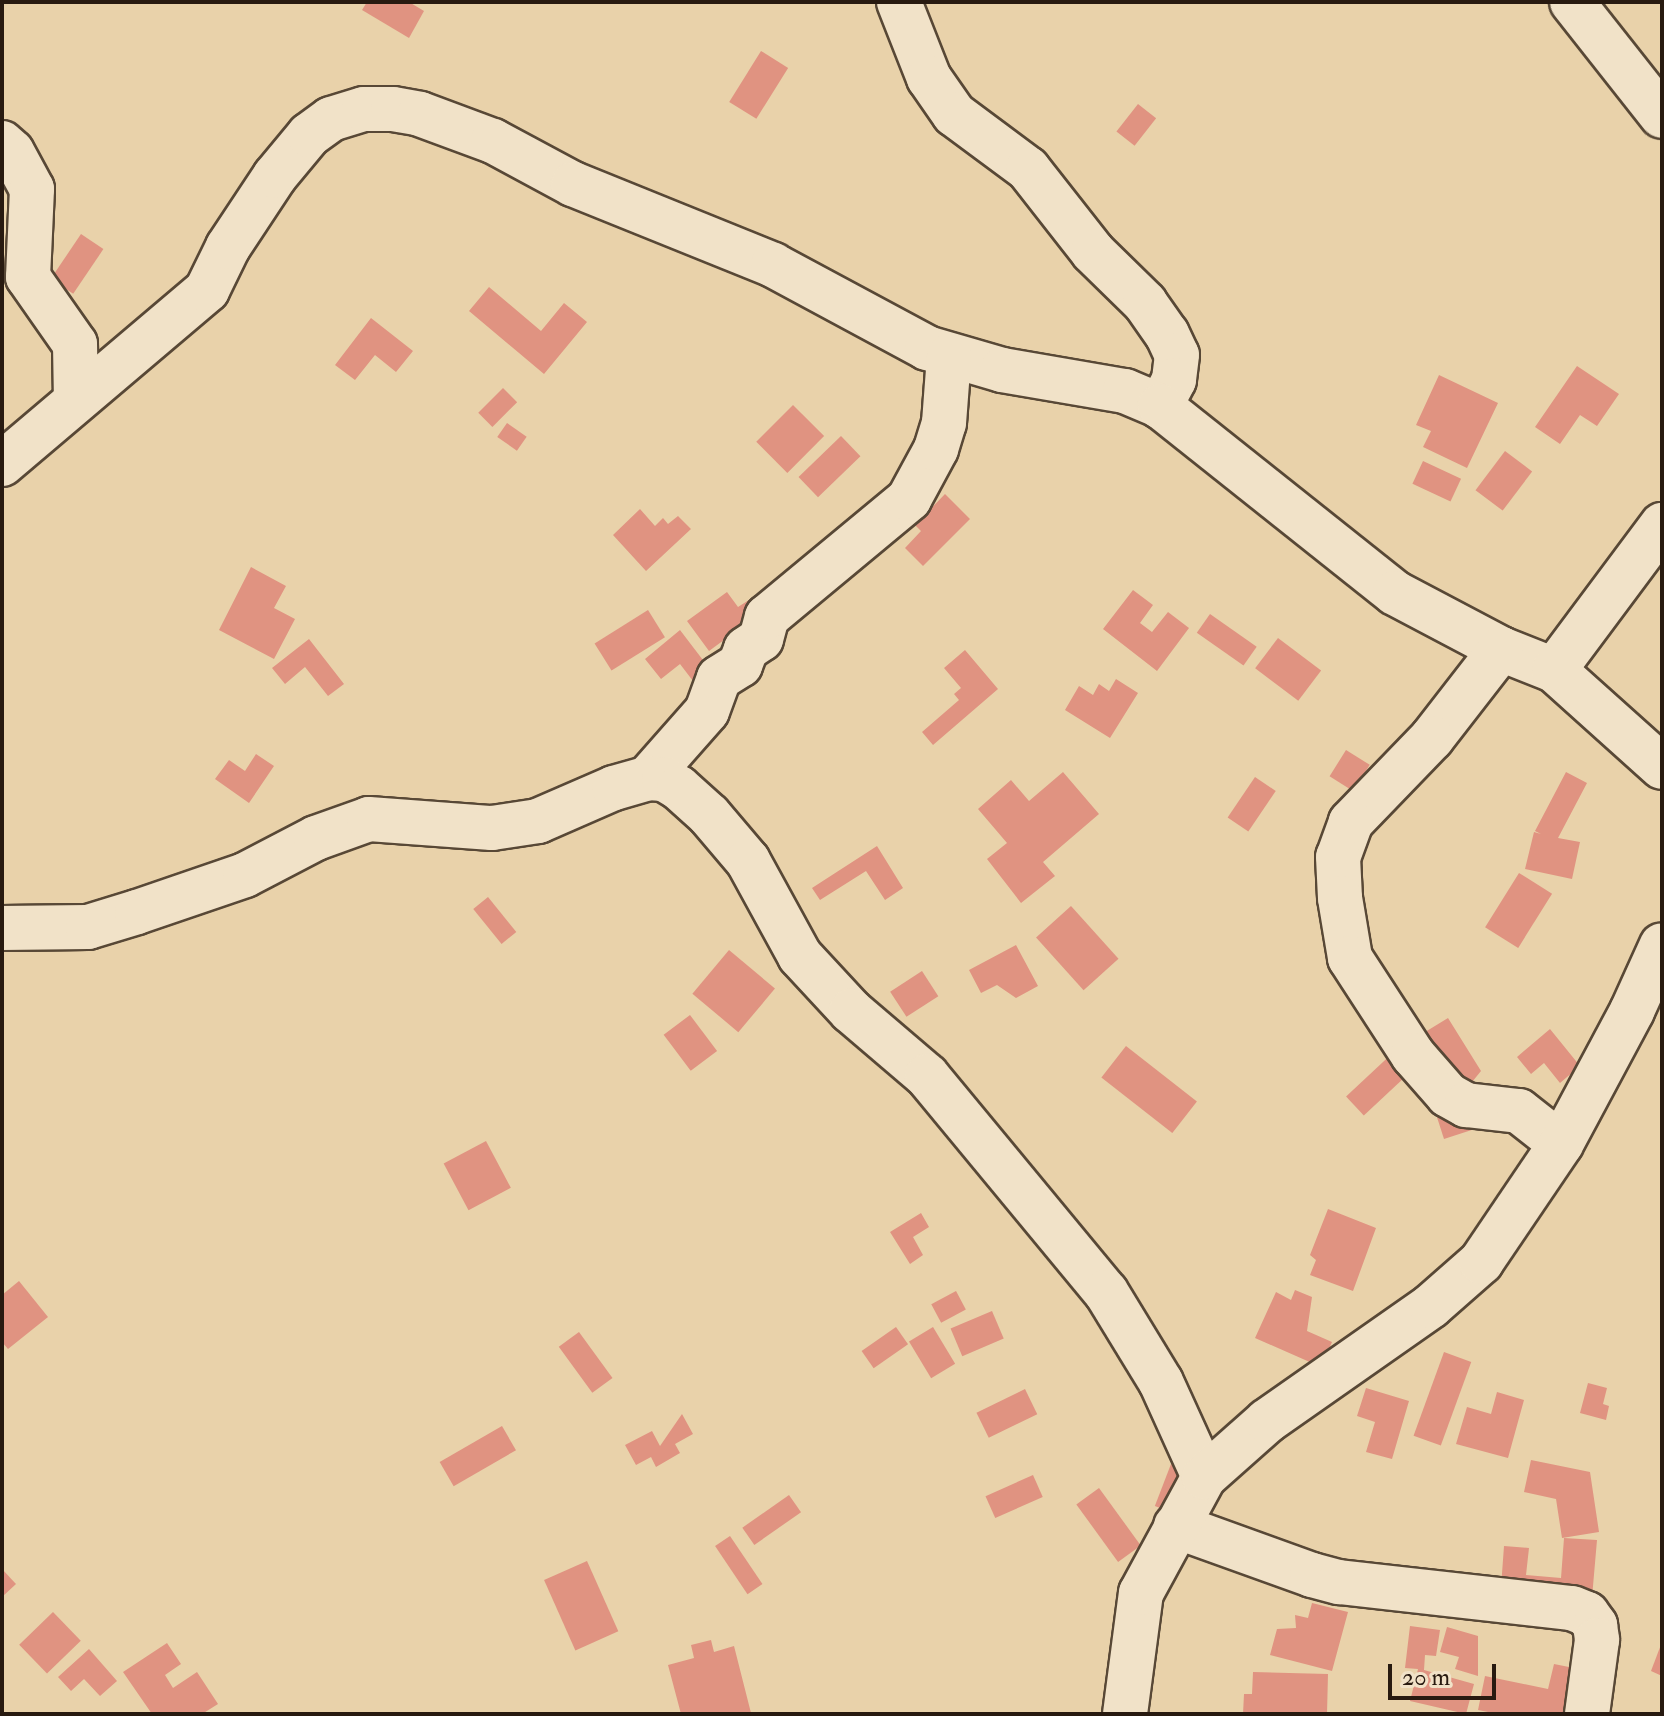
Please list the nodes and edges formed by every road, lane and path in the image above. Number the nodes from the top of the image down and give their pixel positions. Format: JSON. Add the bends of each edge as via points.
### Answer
{"nodes":[{"id":1,"x":899,"y":2,"type":"edge"},
{"id":2,"x":1572,"y":2,"type":"edge"},
{"id":3,"x":1662,"y":116,"type":"edge"},
{"id":4,"x":2,"y":143,"type":"edge"},
{"id":5,"x":949,"y":356,"type":"junction"},
{"id":6,"x":76,"y":399,"type":"junction"},
{"id":7,"x":1160,"y":406,"type":"junction"},
{"id":8,"x":2,"y":464,"type":"edge"},
{"id":9,"x":1662,"y":525,"type":"edge"},
{"id":10,"x":1501,"y":649,"type":"junction"},
{"id":11,"x":1554,"y":670,"type":"junction"},
{"id":12,"x":1662,"y":767,"type":"edge"},
{"id":13,"x":648,"y":778,"type":"junction"},
{"id":14,"x":2,"y":928,"type":"edge"},
{"id":15,"x":1662,"y":945,"type":"edge"},
{"id":16,"x":1561,"y":1144,"type":"junction"},
{"id":17,"x":1204,"y":1477,"type":"junction"},
{"id":18,"x":1176,"y":1526,"type":"junction"},
{"id":19,"x":1125,"y":1714,"type":"edge"},
{"id":20,"x":1587,"y":1714,"type":"edge"}],
"edges":[{"from":1,"to":7,"type":"street","via":[[929,78],[954,114],[1028,169],[1167,334],[1177,355],[1174,380]]},
{"from":2,"to":3,"type":"street"},
{"from":4,"to":6,"type":"street","via":[[32,189],[28,277],[75,344]]},
{"from":5,"to":6,"type":"street","via":[[910,341],[773,265],[573,184],[493,141],[420,114],[364,109],[331,119],[309,135],[228,247],[207,290]]},
{"from":5,"to":7,"type":"street","via":[[1125,391]]},
{"from":5,"to":13,"type":"street","via":[[944,423],[909,499],[767,617],[761,639],[746,649],[740,665],[719,678],[707,711]]},
{"from":6,"to":8,"type":"street"},
{"from":7,"to":10,"type":"street","via":[[1395,593]]},
{"from":9,"to":11,"type":"street"},
{"from":10,"to":11,"type":"street"},
{"from":10,"to":16,"type":"street","via":[[1432,738],[1351,822],[1338,857],[1340,898],[1350,958],[1371,995],[1448,1095],[1466,1105],[1519,1111]]},
{"from":11,"to":12,"type":"street"},
{"from":13,"to":14,"type":"street","via":[[522,824],[492,828],[369,819],[316,838],[245,875],[88,927]]},
{"from":13,"to":17,"type":"street","via":[[679,788],[709,815],[748,861],[800,956],[851,1011],[927,1076],[1106,1292],[1161,1382]]},
{"from":15,"to":16,"type":"street"},
{"from":16,"to":17,"type":"street","via":[[1498,1241],[1458,1286],[1267,1421]]},
{"from":17,"to":18,"type":"street"},
{"from":18,"to":19,"type":"street","via":[[1141,1593]]},
{"from":18,"to":20,"type":"street","via":[[1339,1582],[1572,1608],[1587,1614],[1597,1640]]}]}
